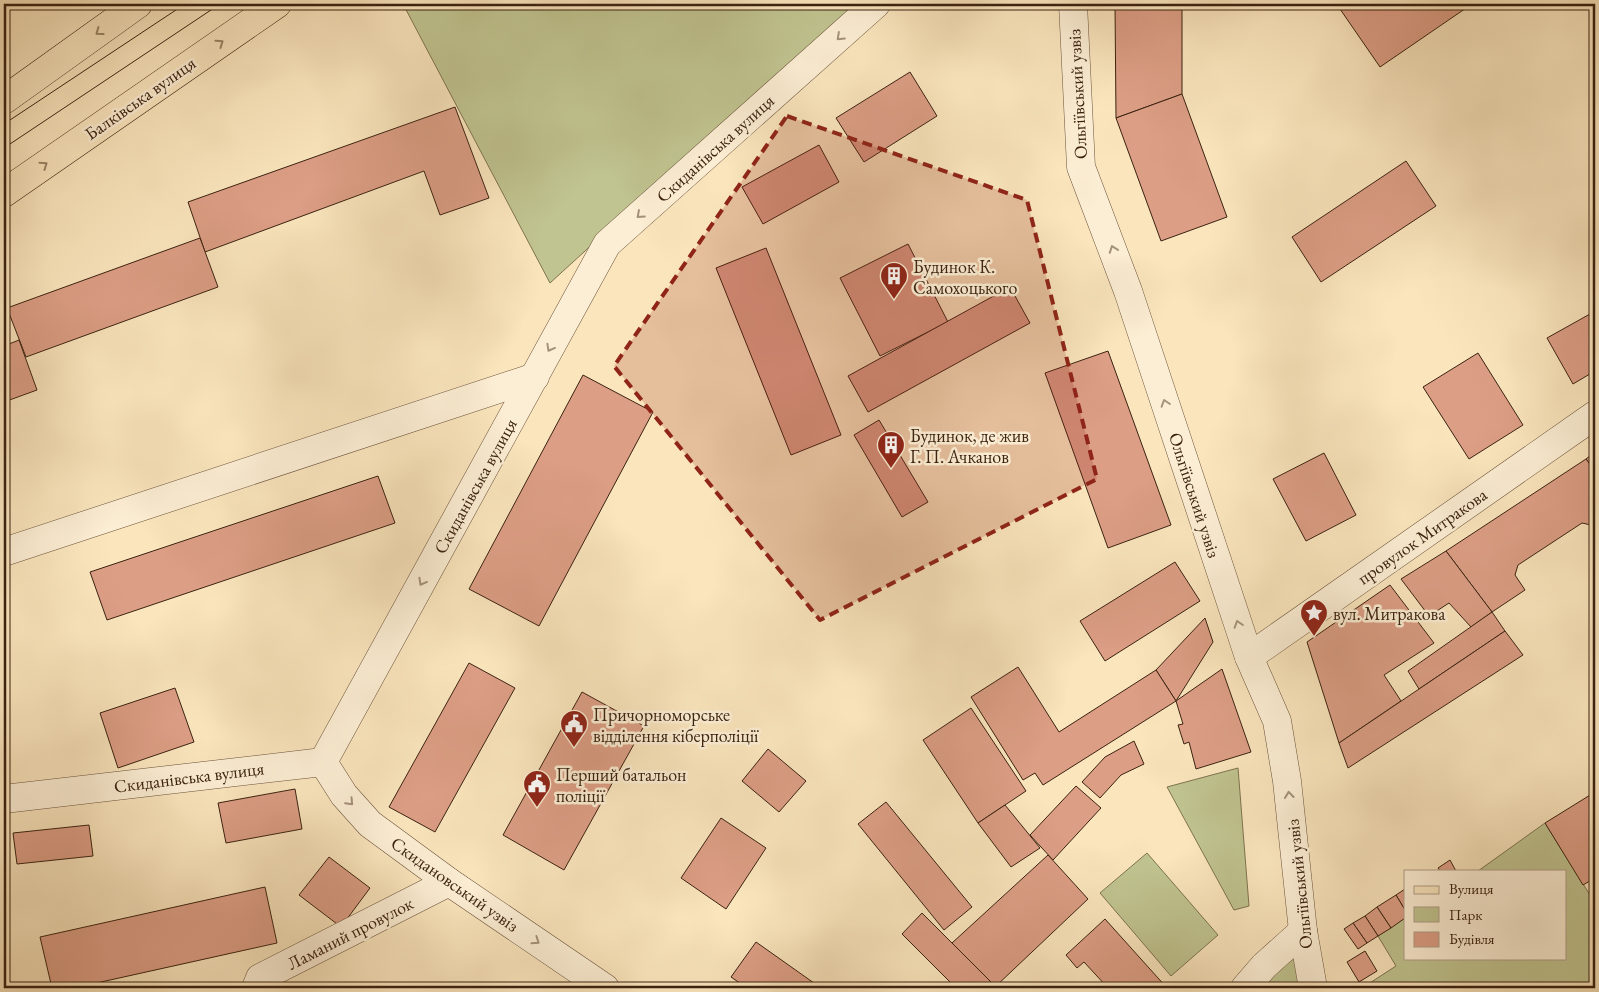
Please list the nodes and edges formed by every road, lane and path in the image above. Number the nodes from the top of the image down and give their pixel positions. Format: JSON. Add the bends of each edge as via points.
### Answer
{"nodes":[{"id":1,"x":138,"y":4,"type":"edge"},
{"id":2,"x":277,"y":4,"type":"edge"},
{"id":3,"x":876,"y":4,"type":"edge"},
{"id":4,"x":1073,"y":4,"type":"edge"},
{"id":5,"x":4,"y":100,"type":"edge"},
{"id":6,"x":4,"y":193,"type":"edge"},
{"id":7,"x":535,"y":377,"type":"junction"},
{"id":8,"x":1595,"y":415,"type":"edge"},
{"id":9,"x":4,"y":552,"type":"edge"},
{"id":10,"x":1249,"y":657,"type":"junction"},
{"id":11,"x":323,"y":762,"type":"junction"},
{"id":12,"x":4,"y":799,"type":"edge"},
{"id":13,"x":449,"y":882,"type":"junction"},
{"id":14,"x":1303,"y":931,"type":"junction"},
{"id":15,"x":256,"y":988,"type":"edge"},
{"id":16,"x":605,"y":988,"type":"edge"},
{"id":17,"x":1246,"y":988,"type":"edge"},
{"id":18,"x":1313,"y":988,"type":"edge"}],
"edges":[{"from":1,"to":5,"type":"main road","one_way":true},
{"from":6,"to":2,"type":"main road","name":"Балківська вулиця","one_way":true},
{"from":3,"to":7,"type":"street","name":"Скиданівська вулиця","one_way":true,"via":[[607,244]]},
{"from":10,"to":4,"type":"street","name":"Ольгіївський узвіз","one_way":true,"via":[[1128,291],[1081,168]]},
{"from":7,"to":9,"type":"street"},
{"from":7,"to":11,"type":"street","name":"Скиданівська вулиця","one_way":true},
{"from":8,"to":10,"type":"street","name":"провулок Митракова"},
{"from":14,"to":10,"type":"street","name":"Ольгіївський узвіз","one_way":true,"via":[[1287,781],[1276,721]]},
{"from":11,"to":12,"type":"street","name":"Скиданівська вулиця"},
{"from":11,"to":13,"type":"street","name":"Скидановський узвіз","one_way":true,"via":[[344,795],[370,824]]},
{"from":13,"to":15,"type":"street","name":"Ламаний провулок","via":[[260,978]]},
{"from":13,"to":16,"type":"street","name":"Скидановський узвіз","one_way":true},
{"from":14,"to":17,"type":"street","via":[[1264,966]]},
{"from":14,"to":18,"type":"street","name":"Ольгіївський узвіз"}]}
